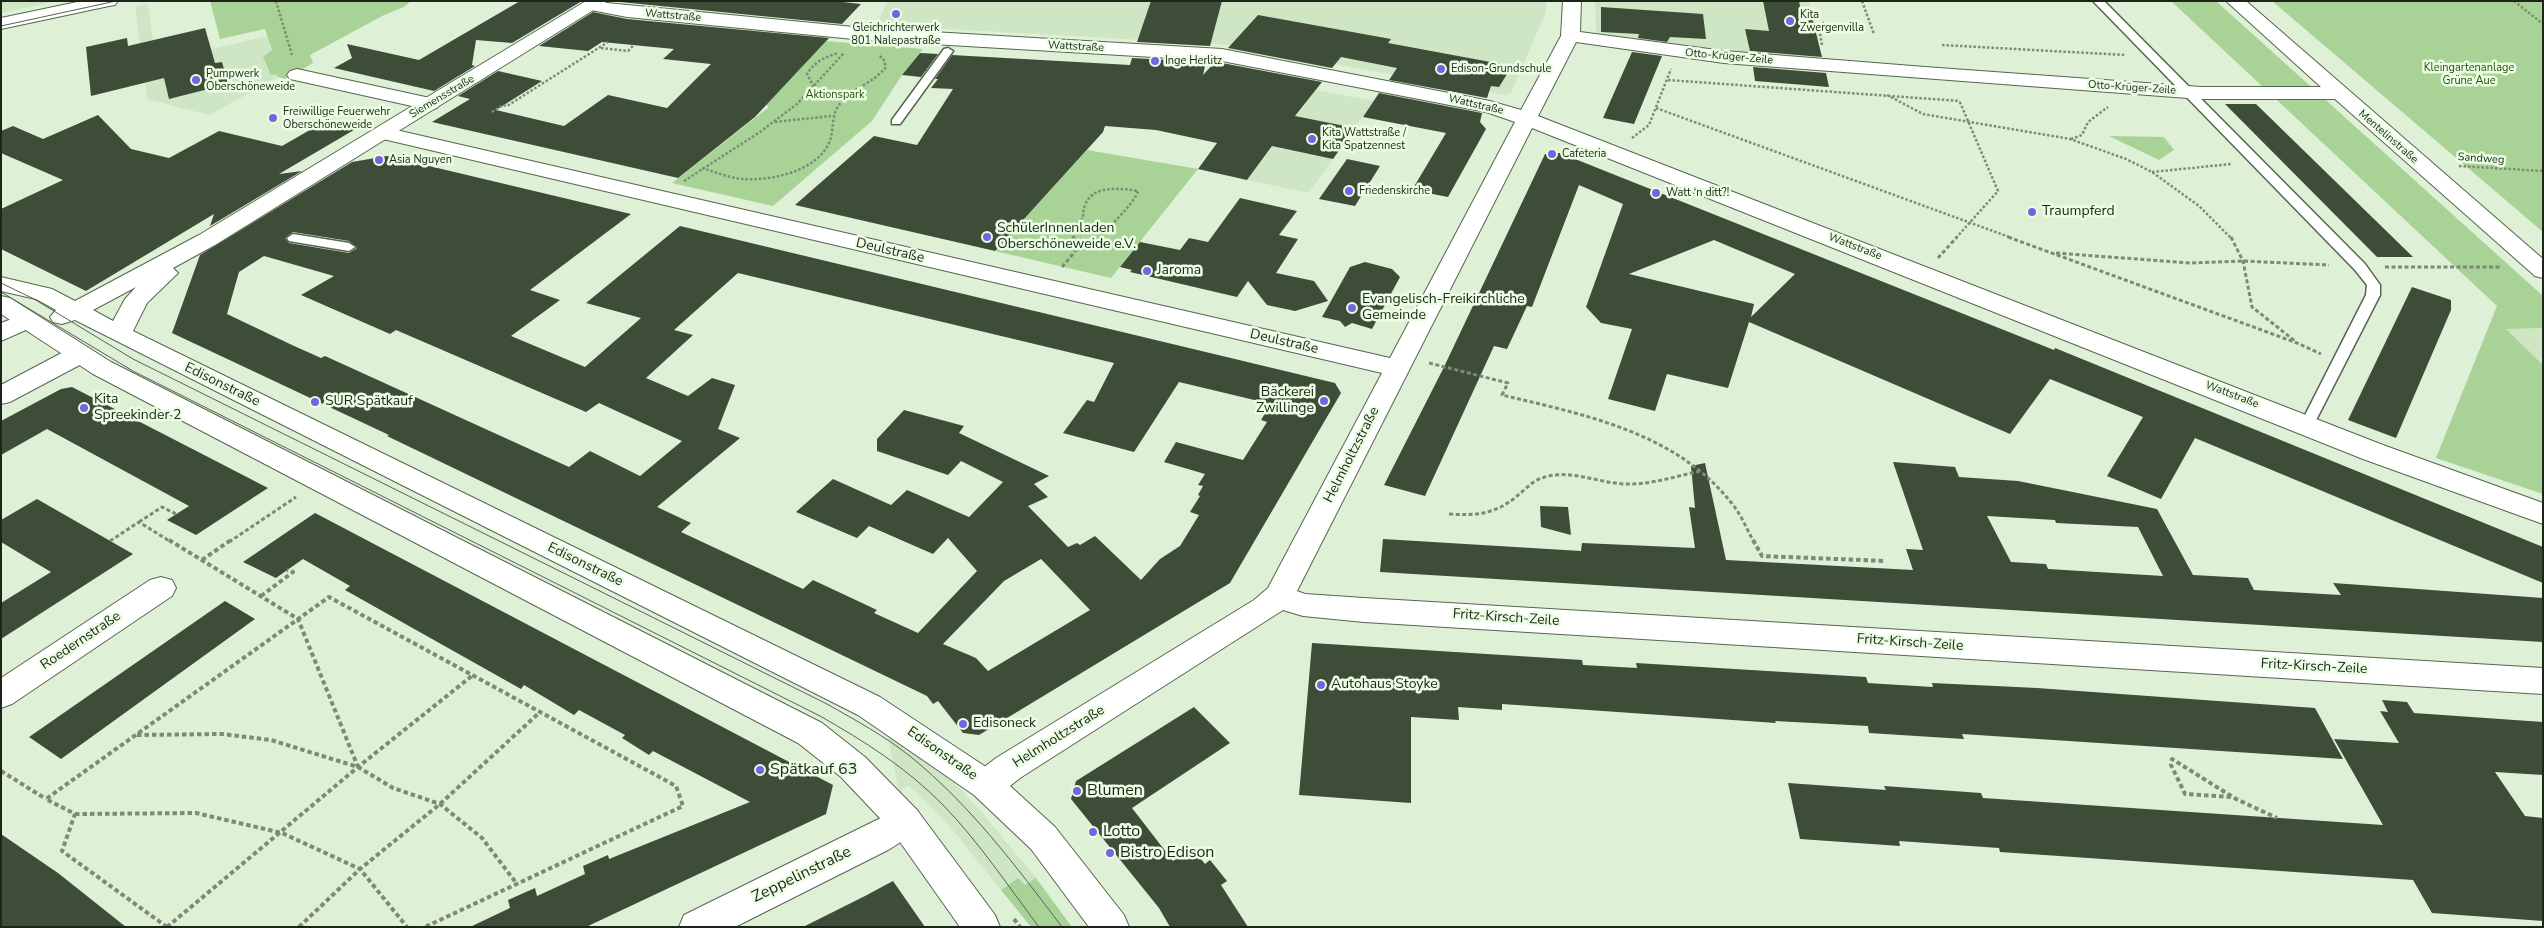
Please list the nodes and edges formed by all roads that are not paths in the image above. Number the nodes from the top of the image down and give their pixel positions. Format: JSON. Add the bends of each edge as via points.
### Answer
{"nodes":[{"id":1,"x":109,"y":1,"type":"edge"},
{"id":2,"x":1572,"y":1,"type":"edge"},
{"id":3,"x":2098,"y":1,"type":"edge"},
{"id":4,"x":2235,"y":1,"type":"edge"},
{"id":5,"x":596,"y":3,"type":"edge"},
{"id":6,"x":1,"y":24,"type":"edge"},
{"id":7,"x":1570,"y":36,"type":"junction"},
{"id":8,"x":948,"y":51,"type":"dead end"},
{"id":9,"x":298,"y":75,"type":"road end"},
{"id":10,"x":2188,"y":92,"type":"junction"},
{"id":11,"x":2338,"y":93,"type":"junction"},
{"id":12,"x":430,"y":104,"type":"junction"},
{"id":13,"x":1526,"y":118,"type":"junction"},
{"id":14,"x":896,"y":122,"type":"dead end"},
{"id":15,"x":383,"y":133,"type":"junction"},
{"id":16,"x":294,"y":238,"type":"dead end"},
{"id":17,"x":208,"y":240,"type":"junction"},
{"id":18,"x":349,"y":248,"type":"dead end"},
{"id":19,"x":2543,"y":271,"type":"edge"},
{"id":20,"x":1,"y":284,"type":"edge"},
{"id":21,"x":1,"y":302,"type":"edge"},
{"id":22,"x":74,"y":310,"type":"junction"},
{"id":23,"x":34,"y":324,"type":"junction"},
{"id":24,"x":1,"y":333,"type":"edge"},
{"id":25,"x":119,"y":334,"type":"junction"},
{"id":26,"x":80,"y":354,"type":"junction"},
{"id":27,"x":1397,"y":368,"type":"junction"},
{"id":28,"x":1,"y":396,"type":"edge"},
{"id":29,"x":2307,"y":425,"type":"junction"},
{"id":30,"x":2543,"y":514,"type":"edge"},
{"id":31,"x":161,"y":588,"type":"dead end"},
{"id":32,"x":1279,"y":596,"type":"junction"},
{"id":33,"x":2543,"y":681,"type":"edge"},
{"id":34,"x":1,"y":694,"type":"edge"},
{"id":35,"x":986,"y":786,"type":"junction"},
{"id":36,"x":905,"y":821,"type":"junction"},
{"id":37,"x":697,"y":927,"type":"edge"},
{"id":38,"x":982,"y":927,"type":"edge"},
{"id":39,"x":1111,"y":927,"type":"edge"}],
"edges":[{"from":1,"to":6,"type":"street"},
{"from":2,"to":7,"type":"street","name":"Helmholtzstraße"},
{"from":3,"to":10,"type":"lane"},
{"from":4,"to":11,"type":"street","name":"Mentelinstraße"},
{"from":5,"to":12,"type":"street","name":"Siemensstraße"},
{"from":5,"to":13,"type":"street","name":"Wattstraße","via":[[627,12],[873,34],[1222,55],[1490,107]]},
{"from":7,"to":10,"type":"street","name":"Otto-Krüger-Zeile","via":[[1676,52]]},
{"from":7,"to":13,"type":"street","name":"Helmholtzstraße"},
{"from":8,"to":14,"type":"lane"},
{"from":9,"to":12,"type":"street"},
{"from":10,"to":11,"type":"street","name":"Otto-Krüger-Zeile"},
{"from":10,"to":29,"type":"lane","via":[[2374,284],[2373,295]]},
{"from":11,"to":19,"type":"street","name":"Mentelinstraße"},
{"from":12,"to":15,"type":"street","name":"Siemensstraße"},
{"from":13,"to":27,"type":"street","name":"Helmholtzstraße"},
{"from":13,"to":29,"type":"street","name":"Wattstraße"},
{"from":15,"to":17,"type":"street","name":"Siemensstraße"},
{"from":15,"to":27,"type":"street","name":"Deulstraße"},
{"from":16,"to":18,"type":"lane"},
{"from":17,"to":22,"type":"street","name":"Siemensstraße"},
{"from":17,"to":25,"type":"street","name":"Siemensstraße","via":[[145,290],[133,305]]},
{"from":20,"to":22,"type":"street","name":"Edisonstraße","via":[[36,292]]},
{"from":21,"to":23,"type":"street"},
{"from":22,"to":23,"type":"street","name":"Siemensstraße"},
{"from":22,"to":25,"type":"street","name":"Edisonstraße"},
{"from":23,"to":24,"type":"street","name":"Siemensstraße"},
{"from":23,"to":26,"type":"street"},
{"from":25,"to":26,"type":"street"},
{"from":25,"to":35,"type":"street","name":"Edisonstraße","via":[[869,706]]},
{"from":26,"to":28,"type":"street"},
{"from":26,"to":36,"type":"street","via":[[810,733],[853,767]]},
{"from":27,"to":32,"type":"street","name":"Helmholtzstraße"},
{"from":29,"to":30,"type":"street","name":"Wattstraße","via":[[2440,478]]},
{"from":31,"to":34,"type":"street","name":"Roedernstraße"},
{"from":32,"to":33,"type":"street","name":"Fritz-Kirsch-Zeile","via":[[1303,605],[1364,610]]},
{"from":32,"to":35,"type":"street","name":"Helmholtzstraße","via":[[1008,768]]},
{"from":35,"to":39,"type":"street","name":"Edisonstraße","via":[[1042,838]]},
{"from":36,"to":37,"type":"street","name":"Zeppelinstraße","via":[[876,840]]},
{"from":36,"to":38,"type":"street"}]}
